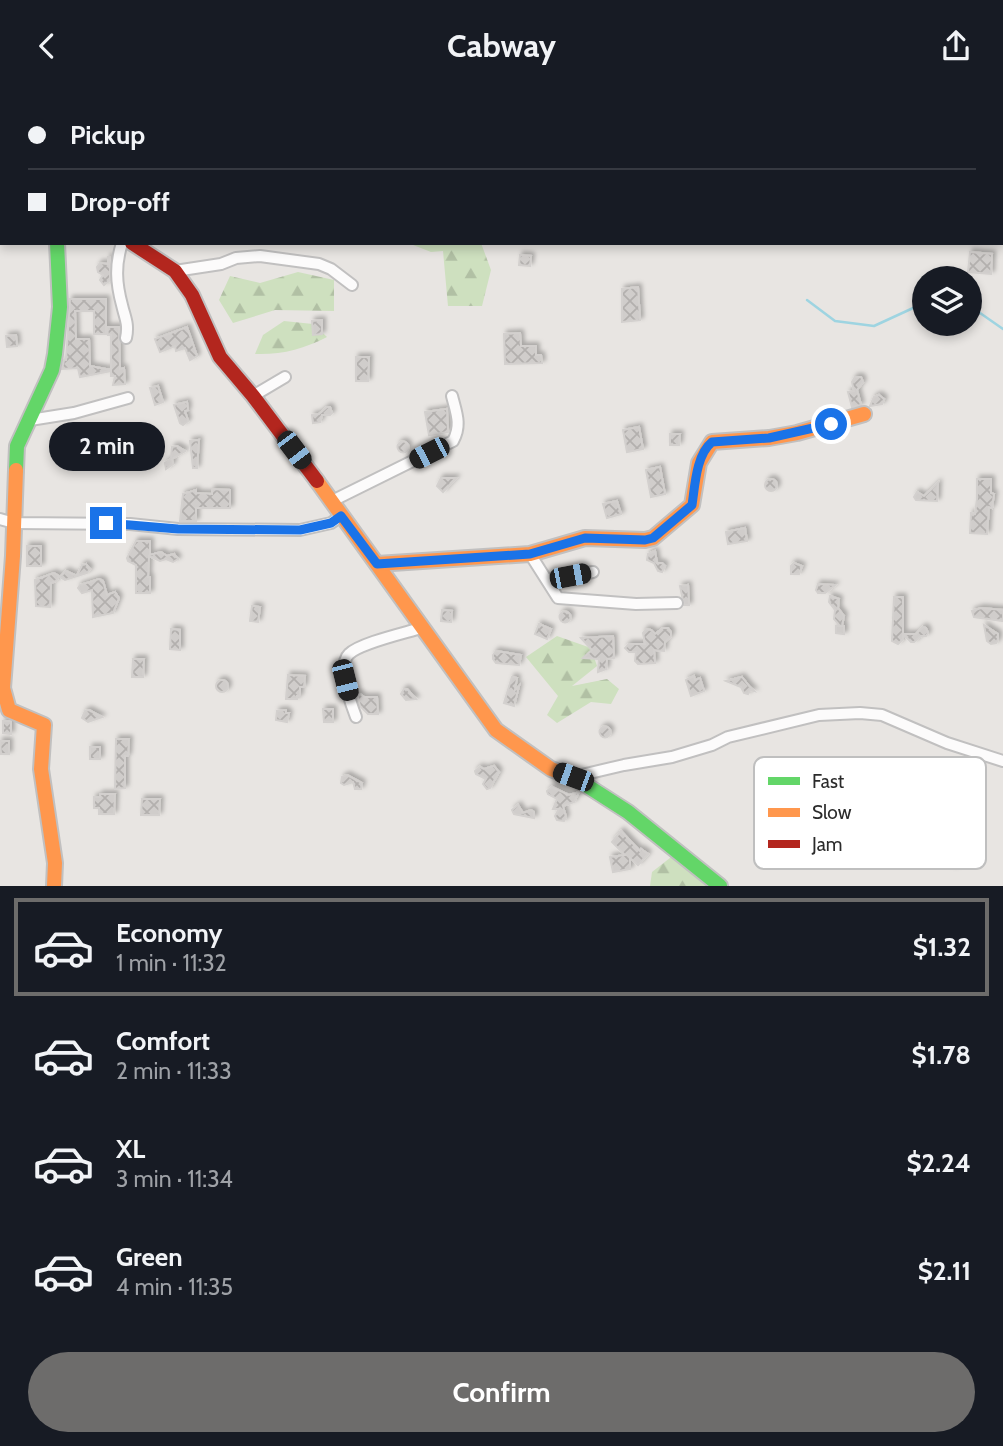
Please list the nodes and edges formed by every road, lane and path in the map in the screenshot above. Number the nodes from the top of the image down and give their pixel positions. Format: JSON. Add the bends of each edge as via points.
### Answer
{"nodes":[{"id":1,"x":57,"y":245,"type":"edge"},
{"id":2,"x":121,"y":245,"type":"edge"},
{"id":3,"x":150,"y":248,"type":"edge"},
{"id":4,"x":175,"y":271,"type":"junction"},
{"id":5,"x":352,"y":285,"type":"dead end"},
{"id":6,"x":126,"y":338,"type":"dead end"},
{"id":7,"x":285,"y":377,"type":"dead end"},
{"id":8,"x":253,"y":396,"type":"junction"},
{"id":9,"x":452,"y":396,"type":"dead end"},
{"id":10,"x":128,"y":398,"type":"dead end"},
{"id":11,"x":864,"y":414,"type":"dead end"},
{"id":12,"x":30,"y":420,"type":"junction"},
{"id":13,"x":332,"y":501,"type":"junction"},
{"id":14,"x":341,"y":516,"type":"junction"},
{"id":15,"x":7,"y":521,"type":"edge"},
{"id":16,"x":530,"y":554,"type":"junction"},
{"id":17,"x":377,"y":564,"type":"junction"},
{"id":18,"x":593,"y":572,"type":"dead end"},
{"id":19,"x":548,"y":580,"type":"junction"},
{"id":20,"x":677,"y":603,"type":"dead end"},
{"id":21,"x":421,"y":628,"type":"junction"},
{"id":22,"x":356,"y":717,"type":"dead end"},
{"id":23,"x":1003,"y":761,"type":"edge"},
{"id":24,"x":573,"y":777,"type":"junction"},
{"id":25,"x":54,"y":886,"type":"edge"},
{"id":26,"x":720,"y":886,"type":"edge"}],
"edges":[{"from":1,"to":12,"type":"street","via":[[60,328],[52,370]]},
{"from":2,"to":6,"type":"street","via":[[117,280],[128,322]]},
{"from":3,"to":4,"type":"street"},
{"from":4,"to":5,"type":"street","via":[[260,256],[319,264]]},
{"from":4,"to":8,"type":"street","via":[[192,295],[220,357]]},
{"from":7,"to":8,"type":"street"},
{"from":8,"to":13,"type":"street"},
{"from":9,"to":13,"type":"street","via":[[458,419],[453,441]]},
{"from":10,"to":12,"type":"street"},
{"from":11,"to":16,"type":"street","via":[[787,435],[712,442],[706,447],[692,505],[653,538],[585,538]]},
{"from":12,"to":15,"type":"street","via":[[17,446]]},
{"from":13,"to":14,"type":"street"},
{"from":14,"to":15,"type":"street","via":[[300,530]]},
{"from":14,"to":17,"type":"street"},
{"from":15,"to":25,"type":"street","via":[[3,688],[9,711],[44,725],[41,769],[55,863]]},
{"from":16,"to":17,"type":"street"},
{"from":16,"to":19,"type":"street"},
{"from":17,"to":21,"type":"street"},
{"from":18,"to":19,"type":"street"},
{"from":19,"to":20,"type":"street","via":[[558,598]]},
{"from":21,"to":22,"type":"street","via":[[349,653],[345,680]]},
{"from":21,"to":24,"type":"street","via":[[496,730],[551,769]]},
{"from":23,"to":24,"type":"street","via":[[882,715],[860,713],[818,715],[728,737],[672,757]]},
{"from":24,"to":26,"type":"street","via":[[628,812]]}]}
